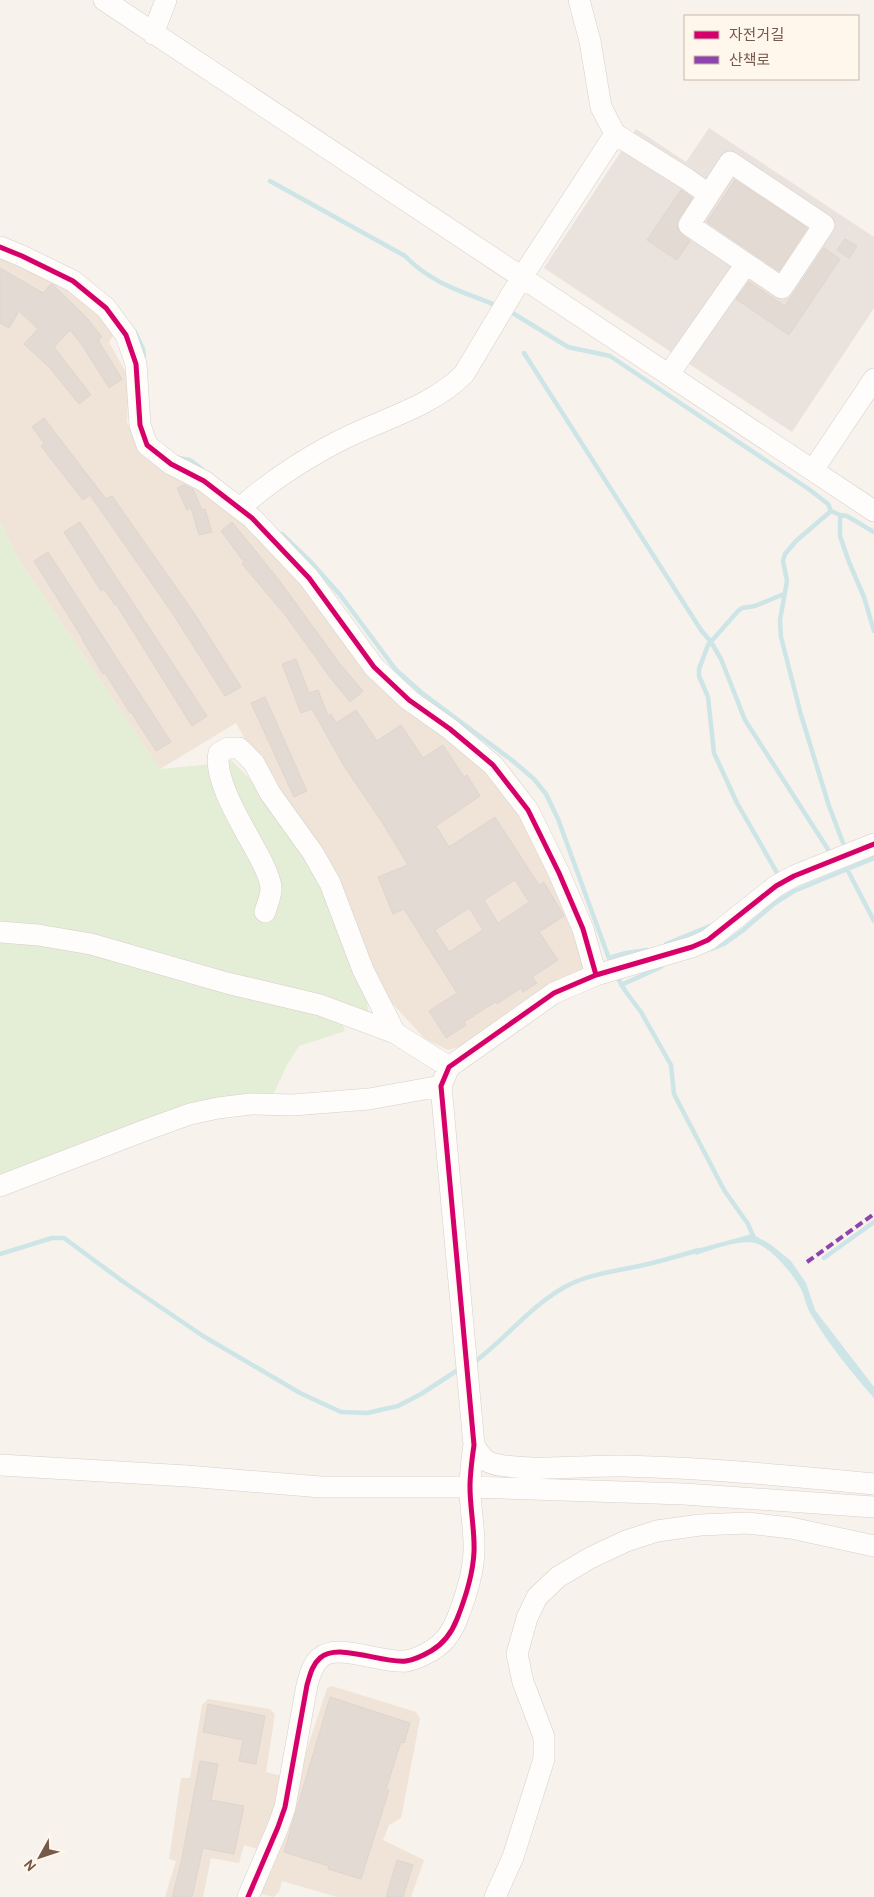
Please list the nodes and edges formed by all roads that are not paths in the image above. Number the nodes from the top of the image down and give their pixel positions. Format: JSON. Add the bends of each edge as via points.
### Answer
{"nodes":[{"id":1,"x":104,"y":0,"type":"edge"},
{"id":2,"x":166,"y":0,"type":"edge"},
{"id":3,"x":579,"y":0,"type":"edge"},
{"id":4,"x":153,"y":34,"type":"junction"},
{"id":5,"x":615,"y":134,"type":"junction"},
{"id":6,"x":708,"y":194,"type":"junction"},
{"id":7,"x":0,"y":248,"type":"edge"},
{"id":8,"x":746,"y":264,"type":"junction"},
{"id":9,"x":522,"y":277,"type":"junction"},
{"id":10,"x":669,"y":374,"type":"junction"},
{"id":11,"x":874,"y":379,"type":"edge"},
{"id":12,"x":813,"y":470,"type":"junction"},
{"id":13,"x":244,"y":504,"type":"junction"},
{"id":14,"x":874,"y":511,"type":"edge"},
{"id":15,"x":874,"y":844,"type":"edge"},
{"id":16,"x":265,"y":912,"type":"dead end"},
{"id":17,"x":0,"y":932,"type":"edge"},
{"id":18,"x":607,"y":972,"type":"junction"},
{"id":19,"x":395,"y":1033,"type":"junction"},
{"id":20,"x":449,"y":1067,"type":"junction"},
{"id":21,"x":441,"y":1086,"type":"junction"},
{"id":22,"x":0,"y":1186,"type":"edge"},
{"id":23,"x":474,"y":1446,"type":"junction"},
{"id":24,"x":0,"y":1465,"type":"edge"},
{"id":25,"x":874,"y":1484,"type":"edge"},
{"id":26,"x":470,"y":1487,"type":"junction"},
{"id":27,"x":874,"y":1507,"type":"edge"},
{"id":28,"x":874,"y":1546,"type":"edge"},
{"id":29,"x":248,"y":1897,"type":"edge"},
{"id":30,"x":495,"y":1897,"type":"edge"}],
"edges":[{"from":1,"to":4,"type":"street"},
{"from":2,"to":4,"type":"street"},
{"from":3,"to":5,"type":"street","via":[[590,41],[601,107]]},
{"from":4,"to":9,"type":"street"},
{"from":5,"to":6,"type":"street"},
{"from":5,"to":9,"type":"street"},
{"from":6,"to":8,"type":"street","via":[[689,225]]},
{"from":6,"to":8,"type":"street","via":[[730,162],[824,225],[782,288]]},
{"from":7,"to":13,"type":"street","via":[[73,280],[106,308],[126,335],[136,364],[140,425],[148,445],[171,464]]},
{"from":8,"to":10,"type":"street"},
{"from":9,"to":10,"type":"street"},
{"from":9,"to":13,"type":"street","via":[[464,374],[452,386],[404,412],[338,441],[282,474]]},
{"from":10,"to":12,"type":"street"},
{"from":11,"to":12,"type":"street"},
{"from":12,"to":14,"type":"street"},
{"from":13,"to":18,"type":"street","via":[[252,518],[309,578],[374,667],[409,700],[493,765],[528,810],[583,930]]},
{"from":15,"to":18,"type":"street","via":[[776,886],[708,940]]},
{"from":16,"to":19,"type":"street","via":[[271,889],[266,872],[220,776],[219,753],[228,748],[239,748],[250,758],[317,861],[337,899],[367,977]]},
{"from":17,"to":19,"type":"street","via":[[91,944],[227,983],[320,1005]]},
{"from":18,"to":20,"type":"street","via":[[554,993]]},
{"from":19,"to":20,"type":"street"},
{"from":20,"to":21,"type":"street"},
{"from":21,"to":22,"type":"street","via":[[368,1098],[293,1105],[251,1104],[190,1114]]},
{"from":21,"to":23,"type":"street"},
{"from":23,"to":25,"type":"street","via":[[483,1460],[506,1466],[641,1467]]},
{"from":23,"to":26,"type":"street"},
{"from":24,"to":26,"type":"street","via":[[320,1487]]},
{"from":26,"to":27,"type":"street","via":[[684,1494]]},
{"from":26,"to":29,"type":"street","via":[[474,1553],[457,1620],[447,1636],[438,1646],[407,1661],[334,1652],[321,1656],[313,1667],[285,1807]]},
{"from":28,"to":30,"type":"street","via":[[791,1528],[747,1523],[700,1525],[657,1531],[626,1541],[558,1577],[537,1598],[527,1618],[518,1654],[523,1682],[544,1737],[544,1759],[513,1857]]}]}
